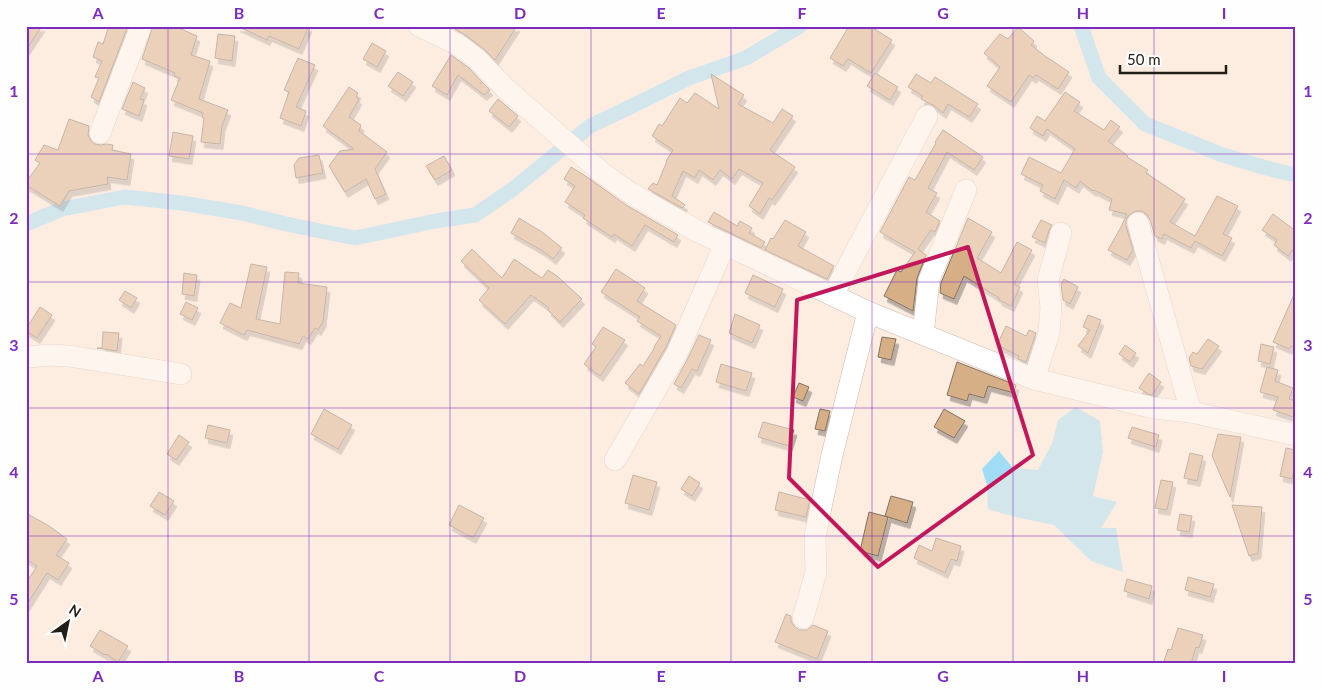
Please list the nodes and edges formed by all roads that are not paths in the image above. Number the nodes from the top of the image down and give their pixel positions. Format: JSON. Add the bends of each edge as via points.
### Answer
{"nodes":[{"id":1,"x":141,"y":26,"type":"edge"},
{"id":2,"x":419,"y":26,"type":"edge"},
{"id":3,"x":927,"y":116,"type":"dead end"},
{"id":4,"x":100,"y":133,"type":"dead end"},
{"id":5,"x":966,"y":190,"type":"dead end"},
{"id":6,"x":1138,"y":223,"type":"dead end"},
{"id":7,"x":1061,"y":233,"type":"dead end"},
{"id":8,"x":725,"y":244,"type":"junction"},
{"id":9,"x":833,"y":295,"type":"junction"},
{"id":10,"x":868,"y":312,"type":"junction"},
{"id":11,"x":923,"y":334,"type":"junction"},
{"id":12,"x":27,"y":362,"type":"edge"},
{"id":13,"x":181,"y":374,"type":"dead end"},
{"id":14,"x":1034,"y":379,"type":"junction"},
{"id":15,"x":1191,"y":412,"type":"junction"},
{"id":16,"x":1296,"y":435,"type":"edge"},
{"id":17,"x":615,"y":460,"type":"dead end"},
{"id":18,"x":802,"y":618,"type":"dead end"}],
"edges":[{"from":1,"to":4,"type":"street"},
{"from":2,"to":8,"type":"street","via":[[457,44],[477,59],[602,174],[697,231]]},
{"from":3,"to":9,"type":"street"},
{"from":5,"to":11,"type":"street","via":[[929,280]]},
{"from":6,"to":15,"type":"street"},
{"from":7,"to":14,"type":"street","via":[[1048,280],[1049,333]]},
{"from":8,"to":9,"type":"street"},
{"from":8,"to":17,"type":"street","via":[[677,353]]},
{"from":9,"to":10,"type":"street"},
{"from":10,"to":11,"type":"street"},
{"from":10,"to":18,"type":"street","via":[[816,527],[816,572]]},
{"from":11,"to":14,"type":"street"},
{"from":12,"to":13,"type":"street","via":[[47,355],[69,356]]},
{"from":14,"to":15,"type":"street","via":[[1154,408]]},
{"from":15,"to":16,"type":"street"}]}
